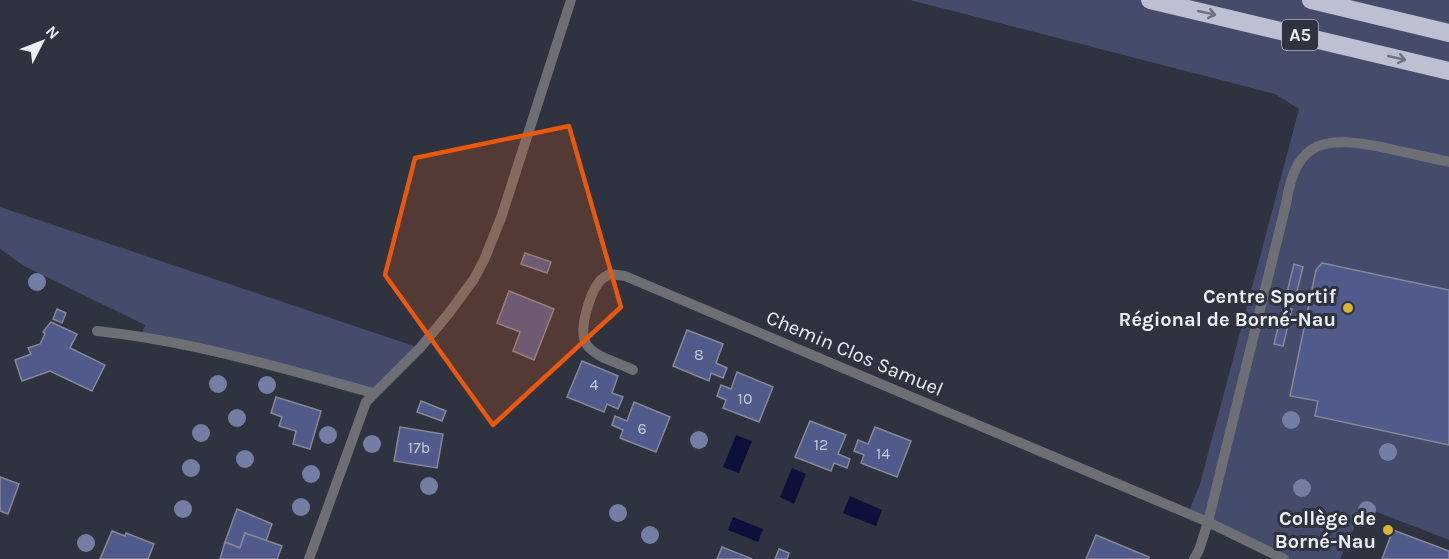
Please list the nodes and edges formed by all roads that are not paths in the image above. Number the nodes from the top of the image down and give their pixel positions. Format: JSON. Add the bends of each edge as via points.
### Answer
{"nodes":[{"id":1,"x":571,"y":0,"type":"edge"},
{"id":2,"x":1150,"y":0,"type":"edge"},
{"id":3,"x":1311,"y":0,"type":"edge"},
{"id":4,"x":1449,"y":33,"type":"edge"},
{"id":5,"x":1449,"y":71,"type":"edge"},
{"id":6,"x":1449,"y":162,"type":"edge"},
{"id":7,"x":97,"y":331,"type":"dead end"},
{"id":8,"x":633,"y":370,"type":"dead end"},
{"id":9,"x":373,"y":393,"type":"junction"},
{"id":10,"x":1208,"y":522,"type":"junction"},
{"id":11,"x":309,"y":559,"type":"edge"},
{"id":12,"x":1194,"y":559,"type":"edge"},
{"id":13,"x":1284,"y":559,"type":"edge"}],
"edges":[{"from":1,"to":9,"type":"lane","via":[[484,260],[449,313]]},
{"from":2,"to":5,"type":"highway","number":"A5","one_way":true},
{"from":3,"to":4,"type":"highway","number":"A5"},
{"from":6,"to":10,"type":"lane","via":[[1339,141],[1315,148],[1297,167],[1289,181]]},
{"from":7,"to":9,"type":"lane","via":[[207,350]]},
{"from":8,"to":10,"type":"lane","name":"Chemin Clos Samuel","via":[[592,351],[585,342],[583,324],[595,289],[610,274],[625,276]]},
{"from":9,"to":11,"type":"lane","via":[[361,414]]},
{"from":10,"to":12,"type":"lane"},
{"from":10,"to":13,"type":"lane","name":"Chemin Clos Samuel"}]}
